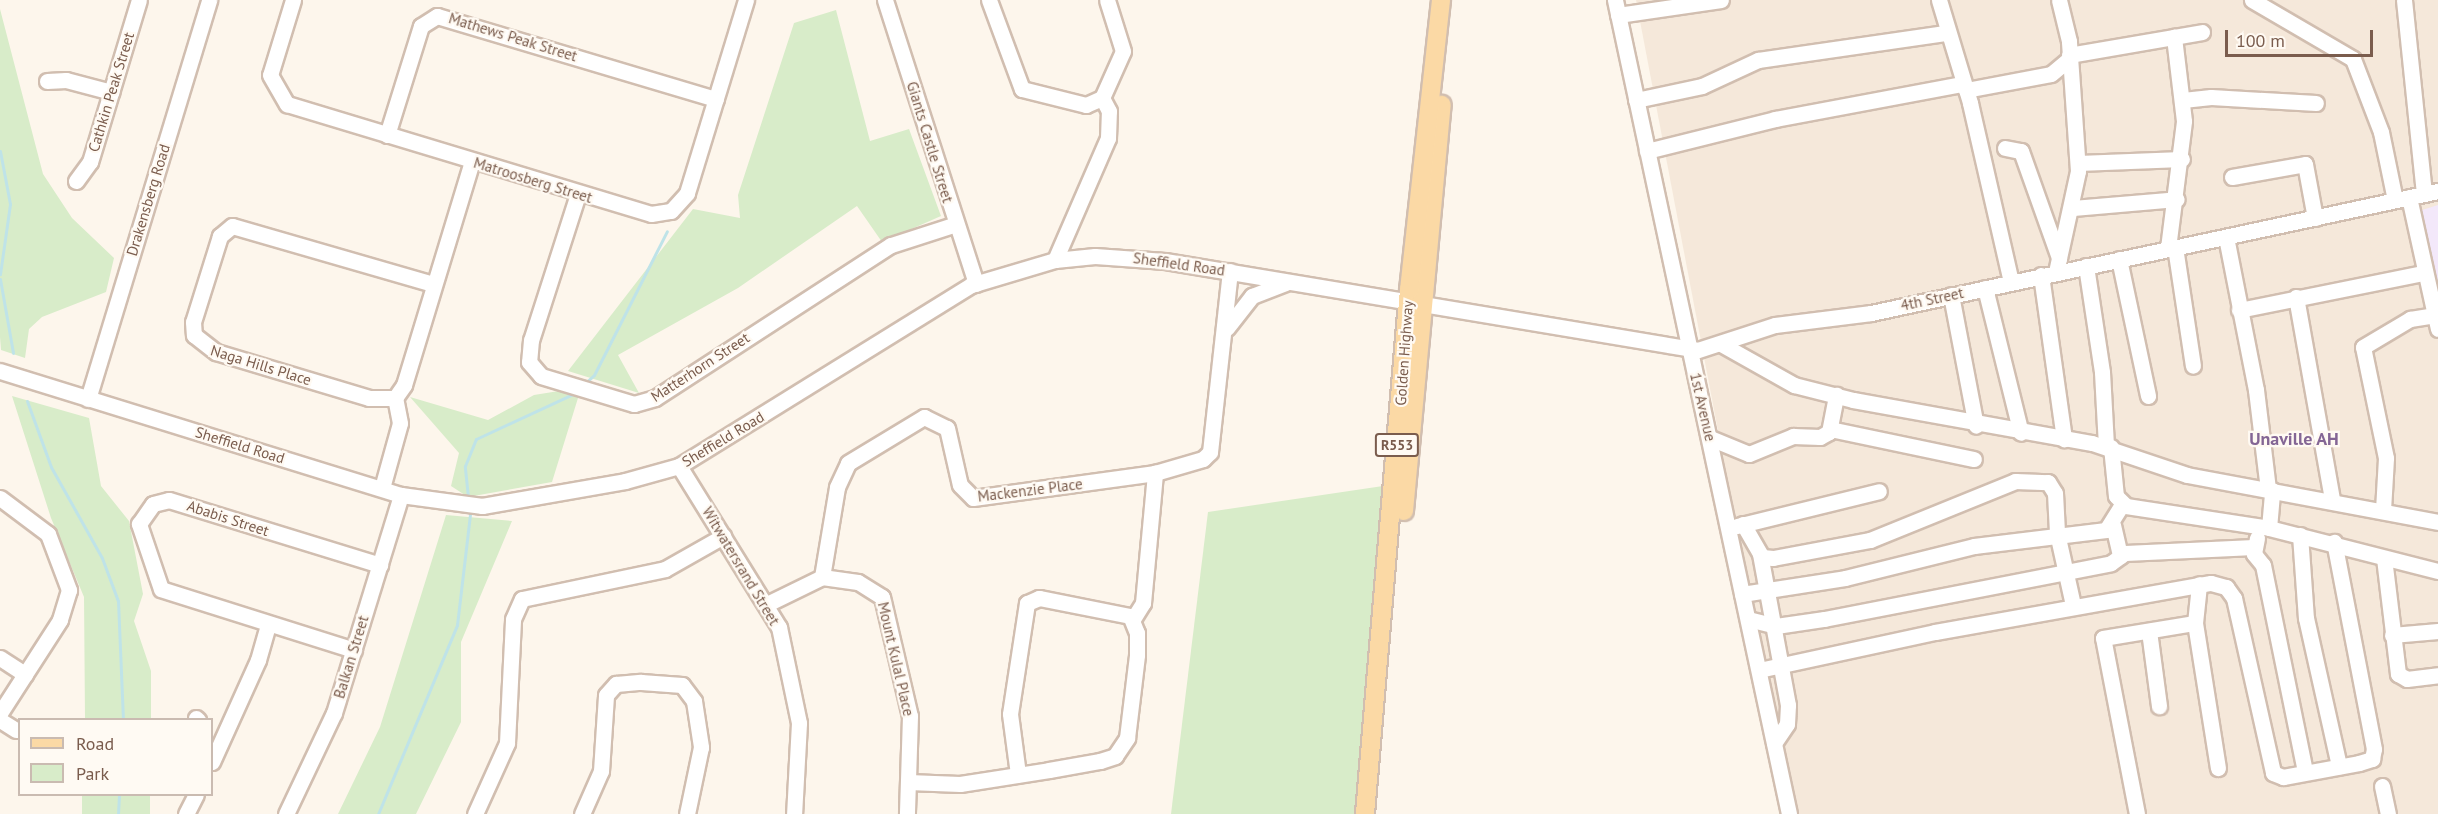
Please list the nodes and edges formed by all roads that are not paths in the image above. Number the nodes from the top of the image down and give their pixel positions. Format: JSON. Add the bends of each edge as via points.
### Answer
{"nodes":[{"id":1,"x":139,"y":0,"type":"edge"},
{"id":2,"x":209,"y":0,"type":"edge"},
{"id":3,"x":293,"y":0,"type":"edge"},
{"id":4,"x":746,"y":0,"type":"edge"},
{"id":5,"x":885,"y":0,"type":"edge"},
{"id":6,"x":989,"y":0,"type":"edge"},
{"id":7,"x":1107,"y":0,"type":"edge"},
{"id":8,"x":1441,"y":0,"type":"edge"},
{"id":9,"x":1451,"y":0,"type":"edge"},
{"id":10,"x":1721,"y":0,"type":"edge"},
{"id":11,"x":1939,"y":0,"type":"edge"},
{"id":12,"x":2059,"y":0,"type":"edge"},
{"id":13,"x":2252,"y":0,"type":"edge"},
{"id":14,"x":2404,"y":0,"type":"edge"},
{"id":15,"x":1617,"y":7,"type":"edge"},
{"id":16,"x":2202,"y":32,"type":"dead end"},
{"id":17,"x":1945,"y":33,"type":"junction"},
{"id":18,"x":2174,"y":37,"type":"junction"},
{"id":19,"x":2069,"y":57,"type":"junction"},
{"id":20,"x":47,"y":81,"type":"dead end"},
{"id":21,"x":1964,"y":87,"type":"junction"},
{"id":22,"x":111,"y":93,"type":"junction"},
{"id":23,"x":1102,"y":98,"type":"junction"},
{"id":24,"x":716,"y":99,"type":"junction"},
{"id":25,"x":1636,"y":100,"type":"junction"},
{"id":26,"x":2183,"y":100,"type":"junction"},
{"id":27,"x":2316,"y":103,"type":"dead end"},
{"id":28,"x":387,"y":135,"type":"junction"},
{"id":29,"x":2005,"y":148,"type":"dead end"},
{"id":30,"x":1647,"y":151,"type":"junction"},
{"id":31,"x":2182,"y":159,"type":"junction"},
{"id":32,"x":472,"y":161,"type":"junction"},
{"id":33,"x":2078,"y":163,"type":"junction"},
{"id":34,"x":2232,"y":177,"type":"dead end"},
{"id":35,"x":76,"y":181,"type":"dead end"},
{"id":36,"x":578,"y":194,"type":"junction"},
{"id":37,"x":2416,"y":196,"type":"edge"},
{"id":38,"x":2177,"y":199,"type":"junction"},
{"id":39,"x":2073,"y":208,"type":"junction"},
{"id":40,"x":2315,"y":218,"type":"junction"},
{"id":41,"x":956,"y":224,"type":"junction"},
{"id":42,"x":2226,"y":237,"type":"junction"},
{"id":43,"x":2172,"y":248,"type":"junction"},
{"id":44,"x":2119,"y":259,"type":"junction"},
{"id":45,"x":1055,"y":260,"type":"junction"},
{"id":46,"x":2058,"y":265,"type":"junction"},
{"id":47,"x":2086,"y":266,"type":"junction"},
{"id":48,"x":1230,"y":271,"type":"junction"},
{"id":49,"x":2422,"y":273,"type":"junction"},
{"id":50,"x":2041,"y":275,"type":"junction"},
{"id":51,"x":1289,"y":282,"type":"junction"},
{"id":52,"x":2011,"y":282,"type":"junction"},
{"id":53,"x":433,"y":284,"type":"junction"},
{"id":54,"x":975,"y":284,"type":"junction"},
{"id":55,"x":1985,"y":288,"type":"junction"},
{"id":56,"x":1951,"y":296,"type":"junction"},
{"id":57,"x":2296,"y":297,"type":"junction"},
{"id":58,"x":1417,"y":304,"type":"junction"},
{"id":59,"x":2240,"y":310,"type":"junction"},
{"id":60,"x":2436,"y":322,"type":"edge"},
{"id":61,"x":1224,"y":336,"type":"junction"},
{"id":62,"x":1722,"y":344,"type":"junction"},
{"id":63,"x":1689,"y":348,"type":"junction"},
{"id":64,"x":2193,"y":366,"type":"dead end"},
{"id":65,"x":0,"y":371,"type":"edge"},
{"id":66,"x":1836,"y":395,"type":"junction"},
{"id":67,"x":2148,"y":396,"type":"dead end"},
{"id":68,"x":394,"y":398,"type":"junction"},
{"id":69,"x":88,"y":399,"type":"junction"},
{"id":70,"x":1976,"y":426,"type":"junction"},
{"id":71,"x":1830,"y":429,"type":"junction"},
{"id":72,"x":2021,"y":433,"type":"junction"},
{"id":73,"x":1710,"y":438,"type":"junction"},
{"id":74,"x":2064,"y":439,"type":"junction"},
{"id":75,"x":2108,"y":447,"type":"junction"},
{"id":76,"x":1974,"y":459,"type":"dead end"},
{"id":77,"x":679,"y":466,"type":"junction"},
{"id":78,"x":1155,"y":473,"type":"junction"},
{"id":79,"x":382,"y":488,"type":"junction"},
{"id":80,"x":2270,"y":489,"type":"junction"},
{"id":81,"x":1879,"y":491,"type":"dead end"},
{"id":82,"x":400,"y":495,"type":"junction"},
{"id":83,"x":0,"y":498,"type":"edge"},
{"id":84,"x":2332,"y":500,"type":"junction"},
{"id":85,"x":2122,"y":504,"type":"junction"},
{"id":86,"x":2383,"y":510,"type":"junction"},
{"id":87,"x":2438,"y":522,"type":"edge"},
{"id":88,"x":2113,"y":525,"type":"junction"},
{"id":89,"x":1736,"y":526,"type":"junction"},
{"id":90,"x":2265,"y":527,"type":"junction"},
{"id":91,"x":2057,"y":533,"type":"junction"},
{"id":92,"x":2300,"y":535,"type":"junction"},
{"id":93,"x":723,"y":536,"type":"junction"},
{"id":94,"x":2334,"y":542,"type":"junction"},
{"id":95,"x":2254,"y":547,"type":"junction"},
{"id":96,"x":1760,"y":554,"type":"junction"},
{"id":97,"x":2120,"y":556,"type":"junction"},
{"id":98,"x":2384,"y":558,"type":"junction"},
{"id":99,"x":380,"y":565,"type":"junction"},
{"id":100,"x":2065,"y":568,"type":"junction"},
{"id":101,"x":2438,"y":571,"type":"edge"},
{"id":102,"x":822,"y":577,"type":"junction"},
{"id":103,"x":2199,"y":584,"type":"junction"},
{"id":104,"x":1765,"y":591,"type":"junction"},
{"id":105,"x":1742,"y":594,"type":"junction"},
{"id":106,"x":767,"y":604,"type":"junction"},
{"id":107,"x":2073,"y":605,"type":"junction"},
{"id":108,"x":1133,"y":619,"type":"junction"},
{"id":109,"x":1748,"y":619,"type":"junction"},
{"id":110,"x":2195,"y":623,"type":"junction"},
{"id":111,"x":268,"y":624,"type":"junction"},
{"id":112,"x":1771,"y":624,"type":"junction"},
{"id":113,"x":2149,"y":631,"type":"junction"},
{"id":114,"x":2438,"y":631,"type":"edge"},
{"id":115,"x":2392,"y":635,"type":"junction"},
{"id":116,"x":354,"y":650,"type":"junction"},
{"id":117,"x":0,"y":658,"type":"edge"},
{"id":118,"x":1778,"y":666,"type":"junction"},
{"id":119,"x":1759,"y":670,"type":"junction"},
{"id":120,"x":25,"y":674,"type":"junction"},
{"id":121,"x":2438,"y":675,"type":"edge"},
{"id":122,"x":2160,"y":706,"type":"dead end"},
{"id":123,"x":0,"y":713,"type":"edge"},
{"id":124,"x":0,"y":720,"type":"edge"},
{"id":125,"x":16,"y":730,"type":"dead end"},
{"id":126,"x":218,"y":730,"type":"edge"},
{"id":127,"x":1774,"y":743,"type":"junction"},
{"id":128,"x":213,"y":757,"type":"edge"},
{"id":129,"x":2339,"y":766,"type":"junction"},
{"id":130,"x":2218,"y":768,"type":"dead end"},
{"id":131,"x":2305,"y":772,"type":"junction"},
{"id":132,"x":1018,"y":774,"type":"junction"},
{"id":133,"x":908,"y":782,"type":"junction"},
{"id":134,"x":2382,"y":786,"type":"dead end"},
{"id":135,"x":195,"y":796,"type":"edge"},
{"id":136,"x":186,"y":814,"type":"edge"},
{"id":137,"x":286,"y":814,"type":"edge"},
{"id":138,"x":475,"y":814,"type":"edge"},
{"id":139,"x":582,"y":814,"type":"edge"},
{"id":140,"x":687,"y":814,"type":"edge"},
{"id":141,"x":794,"y":814,"type":"edge"},
{"id":142,"x":907,"y":814,"type":"edge"},
{"id":143,"x":1365,"y":814,"type":"edge"},
{"id":144,"x":1376,"y":814,"type":"edge"},
{"id":145,"x":1789,"y":814,"type":"edge"},
{"id":146,"x":2137,"y":814,"type":"edge"},
{"id":147,"x":2388,"y":814,"type":"edge"}],
"edges":[{"from":1,"to":22,"type":"street","name":"Cathkin Peak Street"},
{"from":2,"to":69,"type":"street","name":"Drakensberg Road"},
{"from":3,"to":28,"type":"street","name":"Matroosberg Street","via":[[270,75],[278,95],[287,104]]},
{"from":4,"to":24,"type":"street","name":"Matroosberg Street"},
{"from":5,"to":41,"type":"street","name":"Giants Castle Street"},
{"from":6,"to":23,"type":"street","via":[[1022,89],[1086,105]]},
{"from":7,"to":23,"type":"street","via":[[1123,51]]},
{"from":8,"to":58,"type":"main road","name":"Golden Highway","number":"R553"},
{"from":9,"to":58,"type":"main road","name":"Golden Highway","number":"R553"},
{"from":10,"to":15,"type":"street"},
{"from":11,"to":17,"type":"street"},
{"from":12,"to":19,"type":"street"},
{"from":13,"to":37,"type":"street","via":[[2353,59],[2381,132]]},
{"from":14,"to":37,"type":"street"},
{"from":15,"to":25,"type":"street","name":"1st Avenue"},
{"from":16,"to":18,"type":"street"},
{"from":17,"to":21,"type":"street"},
{"from":17,"to":25,"type":"street","via":[[1758,60],[1702,86]]},
{"from":18,"to":19,"type":"street"},
{"from":18,"to":26,"type":"street"},
{"from":19,"to":21,"type":"street","via":[[2051,74]]},
{"from":19,"to":33,"type":"street"},
{"from":20,"to":22,"type":"street","via":[[66,80]]},
{"from":21,"to":30,"type":"street","via":[[1775,119]]},
{"from":21,"to":52,"type":"street"},
{"from":22,"to":35,"type":"street","name":"Cathkin Peak Street","via":[[90,162]]},
{"from":23,"to":45,"type":"street","via":[[1109,111],[1108,138]]},
{"from":24,"to":28,"type":"street","name":"Mathews Peak Street","via":[[437,16],[421,26]]},
{"from":24,"to":36,"type":"street","name":"Matroosberg Street","via":[[687,193],[671,211],[642,213]]},
{"from":25,"to":30,"type":"street","name":"1st Avenue"},
{"from":26,"to":27,"type":"street","via":[[2211,97]]},
{"from":26,"to":31,"type":"street"},
{"from":28,"to":32,"type":"street","name":"Matroosberg Street"},
{"from":29,"to":46,"type":"street","via":[[2021,151]]},
{"from":30,"to":63,"type":"street","name":"1st Avenue"},
{"from":31,"to":33,"type":"street"},
{"from":31,"to":38,"type":"street"},
{"from":32,"to":36,"type":"street","name":"Matroosberg Street"},
{"from":32,"to":53,"type":"street"},
{"from":33,"to":39,"type":"street"},
{"from":34,"to":40,"type":"street","via":[[2305,164]]},
{"from":36,"to":41,"type":"street","name":"Matterhorn Street","via":[[531,340],[530,362],[541,376],[634,404],[655,398],[891,245]]},
{"from":37,"to":40,"type":"street","name":"4th Street"},
{"from":37,"to":49,"type":"street"},
{"from":38,"to":39,"type":"street"},
{"from":38,"to":43,"type":"street"},
{"from":39,"to":46,"type":"street"},
{"from":40,"to":42,"type":"street","name":"4th Street"},
{"from":41,"to":54,"type":"street","name":"Giants Castle Street"},
{"from":42,"to":43,"type":"street","name":"4th Street"},
{"from":42,"to":59,"type":"street"},
{"from":43,"to":44,"type":"street","name":"4th Street"},
{"from":43,"to":64,"type":"street"},
{"from":44,"to":47,"type":"street","name":"4th Street"},
{"from":44,"to":67,"type":"street"},
{"from":45,"to":48,"type":"street","name":"Sheffield Road","via":[[1114,256]]},
{"from":45,"to":54,"type":"street","name":"Sheffield Road"},
{"from":46,"to":47,"type":"street","name":"4th Street"},
{"from":46,"to":50,"type":"street","name":"4th Street"},
{"from":47,"to":75,"type":"street","via":[[2102,372]]},
{"from":48,"to":51,"type":"street","name":"Sheffield Road"},
{"from":48,"to":61,"type":"street","name":"Mackenzie Place"},
{"from":49,"to":57,"type":"street"},
{"from":49,"to":60,"type":"street"},
{"from":50,"to":52,"type":"street","name":"4th Street"},
{"from":50,"to":74,"type":"street"},
{"from":51,"to":58,"type":"street","name":"Sheffield Road"},
{"from":51,"to":61,"type":"street","via":[[1252,296]]},
{"from":52,"to":55,"type":"street","name":"4th Street"},
{"from":53,"to":68,"type":"street","via":[[404,385]]},
{"from":53,"to":68,"type":"street","name":"Naga Hills Place","via":[[240,226],[220,236],[192,322],[197,342],[369,398]]},
{"from":54,"to":77,"type":"street","name":"Sheffield Road"},
{"from":55,"to":56,"type":"street","name":"4th Street"},
{"from":55,"to":72,"type":"street"},
{"from":56,"to":62,"type":"street","name":"4th Street","via":[[1823,322],[1775,325]]},
{"from":56,"to":70,"type":"street"},
{"from":57,"to":59,"type":"street"},
{"from":57,"to":84,"type":"street"},
{"from":58,"to":63,"type":"street","name":"4th Street"},
{"from":58,"to":143,"type":"main road","name":"Golden Highway","number":"R553"},
{"from":58,"to":144,"type":"main road","name":"Golden Highway","number":"R553"},
{"from":59,"to":80,"type":"street"},
{"from":60,"to":86,"type":"street","via":[[2410,319],[2363,347],[2386,458]]},
{"from":61,"to":78,"type":"street","name":"Mackenzie Place","via":[[1210,452],[1197,463]]},
{"from":62,"to":63,"type":"street","name":"4th Street"},
{"from":62,"to":66,"type":"street","via":[[1794,385]]},
{"from":63,"to":73,"type":"street","name":"1st Avenue"},
{"from":65,"to":69,"type":"street","name":"Sheffield Road"},
{"from":66,"to":70,"type":"street"},
{"from":66,"to":71,"type":"street"},
{"from":68,"to":79,"type":"street","via":[[400,423]]},
{"from":69,"to":79,"type":"street","name":"Sheffield Road"},
{"from":70,"to":72,"type":"street"},
{"from":71,"to":73,"type":"street","via":[[1820,437],[1793,436],[1749,454]]},
{"from":71,"to":76,"type":"street"},
{"from":72,"to":74,"type":"street"},
{"from":73,"to":89,"type":"street","name":"1st Avenue"},
{"from":74,"to":75,"type":"street"},
{"from":75,"to":80,"type":"street","via":[[2171,471]]},
{"from":75,"to":85,"type":"street","via":[[2114,487]]},
{"from":77,"to":82,"type":"street","name":"Sheffield Road","via":[[491,505]]},
{"from":77,"to":93,"type":"street","name":"Witwatersrand Street"},
{"from":78,"to":102,"type":"street","name":"Mackenzie Place","via":[[973,498],[960,485],[947,428],[924,417],[848,463],[837,487]]},
{"from":78,"to":108,"type":"street","via":[[1143,603]]},
{"from":79,"to":82,"type":"street","name":"Sheffield Road"},
{"from":80,"to":84,"type":"street"},
{"from":80,"to":90,"type":"street"},
{"from":81,"to":89,"type":"street"},
{"from":82,"to":99,"type":"street","name":"Balkan Street"},
{"from":83,"to":120,"type":"street","via":[[48,534],[69,590],[60,620]]},
{"from":84,"to":86,"type":"street"},
{"from":85,"to":88,"type":"street"},
{"from":85,"to":90,"type":"street"},
{"from":86,"to":87,"type":"street"},
{"from":88,"to":91,"type":"street"},
{"from":88,"to":97,"type":"street"},
{"from":89,"to":96,"type":"street"},
{"from":89,"to":105,"type":"street","name":"1st Avenue"},
{"from":90,"to":92,"type":"street"},
{"from":90,"to":95,"type":"street"},
{"from":91,"to":96,"type":"street","via":[[2052,485],[2015,481],[1870,540],[1773,558]]},
{"from":91,"to":100,"type":"street"},
{"from":91,"to":104,"type":"street"},
{"from":92,"to":94,"type":"street"},
{"from":92,"to":129,"type":"street","via":[[2306,618]]},
{"from":93,"to":106,"type":"street","name":"Witwatersrand Street"},
{"from":93,"to":138,"type":"street","via":[[664,569],[522,599],[513,619],[507,743]]},
{"from":94,"to":98,"type":"street"},
{"from":94,"to":129,"type":"street","via":[[2374,752],[2371,759]]},
{"from":95,"to":97,"type":"street"},
{"from":95,"to":131,"type":"street","via":[[2255,558],[2263,565]]},
{"from":96,"to":104,"type":"street"},
{"from":97,"to":100,"type":"street","via":[[2111,563]]},
{"from":98,"to":101,"type":"street"},
{"from":98,"to":115,"type":"street"},
{"from":99,"to":111,"type":"street","name":"Ababis Street","via":[[169,500],[146,511],[139,524],[141,540],[161,589]]},
{"from":99,"to":116,"type":"street","name":"Balkan Street"},
{"from":100,"to":107,"type":"street"},
{"from":100,"to":112,"type":"street","via":[[1824,619]]},
{"from":102,"to":106,"type":"street"},
{"from":102,"to":133,"type":"street","name":"Mount Kulal Place","via":[[869,586],[885,602],[910,716]]},
{"from":103,"to":107,"type":"street"},
{"from":103,"to":110,"type":"street"},
{"from":103,"to":131,"type":"street","via":[[2226,587],[2234,598],[2271,770],[2283,777]]},
{"from":104,"to":105,"type":"street"},
{"from":104,"to":112,"type":"street"},
{"from":105,"to":109,"type":"street","name":"1st Avenue"},
{"from":106,"to":141,"type":"street","name":"Witwatersrand Street","via":[[779,627],[799,723]]},
{"from":107,"to":118,"type":"street"},
{"from":108,"to":132,"type":"street","via":[[1137,655],[1127,738],[1120,751],[1109,759]]},
{"from":108,"to":132,"type":"street","via":[[1060,601],[1028,603],[1010,714]]},
{"from":109,"to":112,"type":"street"},
{"from":109,"to":119,"type":"street","name":"1st Avenue"},
{"from":110,"to":113,"type":"street"},
{"from":110,"to":130,"type":"street"},
{"from":111,"to":116,"type":"street","name":"Ababis Street"},
{"from":111,"to":126,"type":"street","via":[[258,660]]},
{"from":112,"to":118,"type":"street"},
{"from":113,"to":122,"type":"street"},
{"from":113,"to":146,"type":"street","via":[[2105,637],[2102,643]]},
{"from":114,"to":115,"type":"street"},
{"from":115,"to":121,"type":"street","via":[[2400,677]]},
{"from":116,"to":137,"type":"street","name":"Balkan Street","via":[[334,713]]},
{"from":117,"to":120,"type":"street"},
{"from":118,"to":119,"type":"street"},
{"from":118,"to":127,"type":"street","via":[[1788,715]]},
{"from":119,"to":127,"type":"street","name":"1st Avenue"},
{"from":120,"to":123,"type":"street"},
{"from":124,"to":125,"type":"street"},
{"from":126,"to":128,"type":"street"},
{"from":127,"to":145,"type":"street","name":"1st Avenue"},
{"from":129,"to":131,"type":"street"},
{"from":132,"to":133,"type":"street","via":[[960,783]]},
{"from":133,"to":142,"type":"street","name":"Mount Kulal Place"},
{"from":134,"to":147,"type":"street"},
{"from":135,"to":136,"type":"street"},
{"from":139,"to":140,"type":"street","via":[[601,771],[606,695],[616,684],[641,682],[682,685],[694,701],[701,747]]}]}
